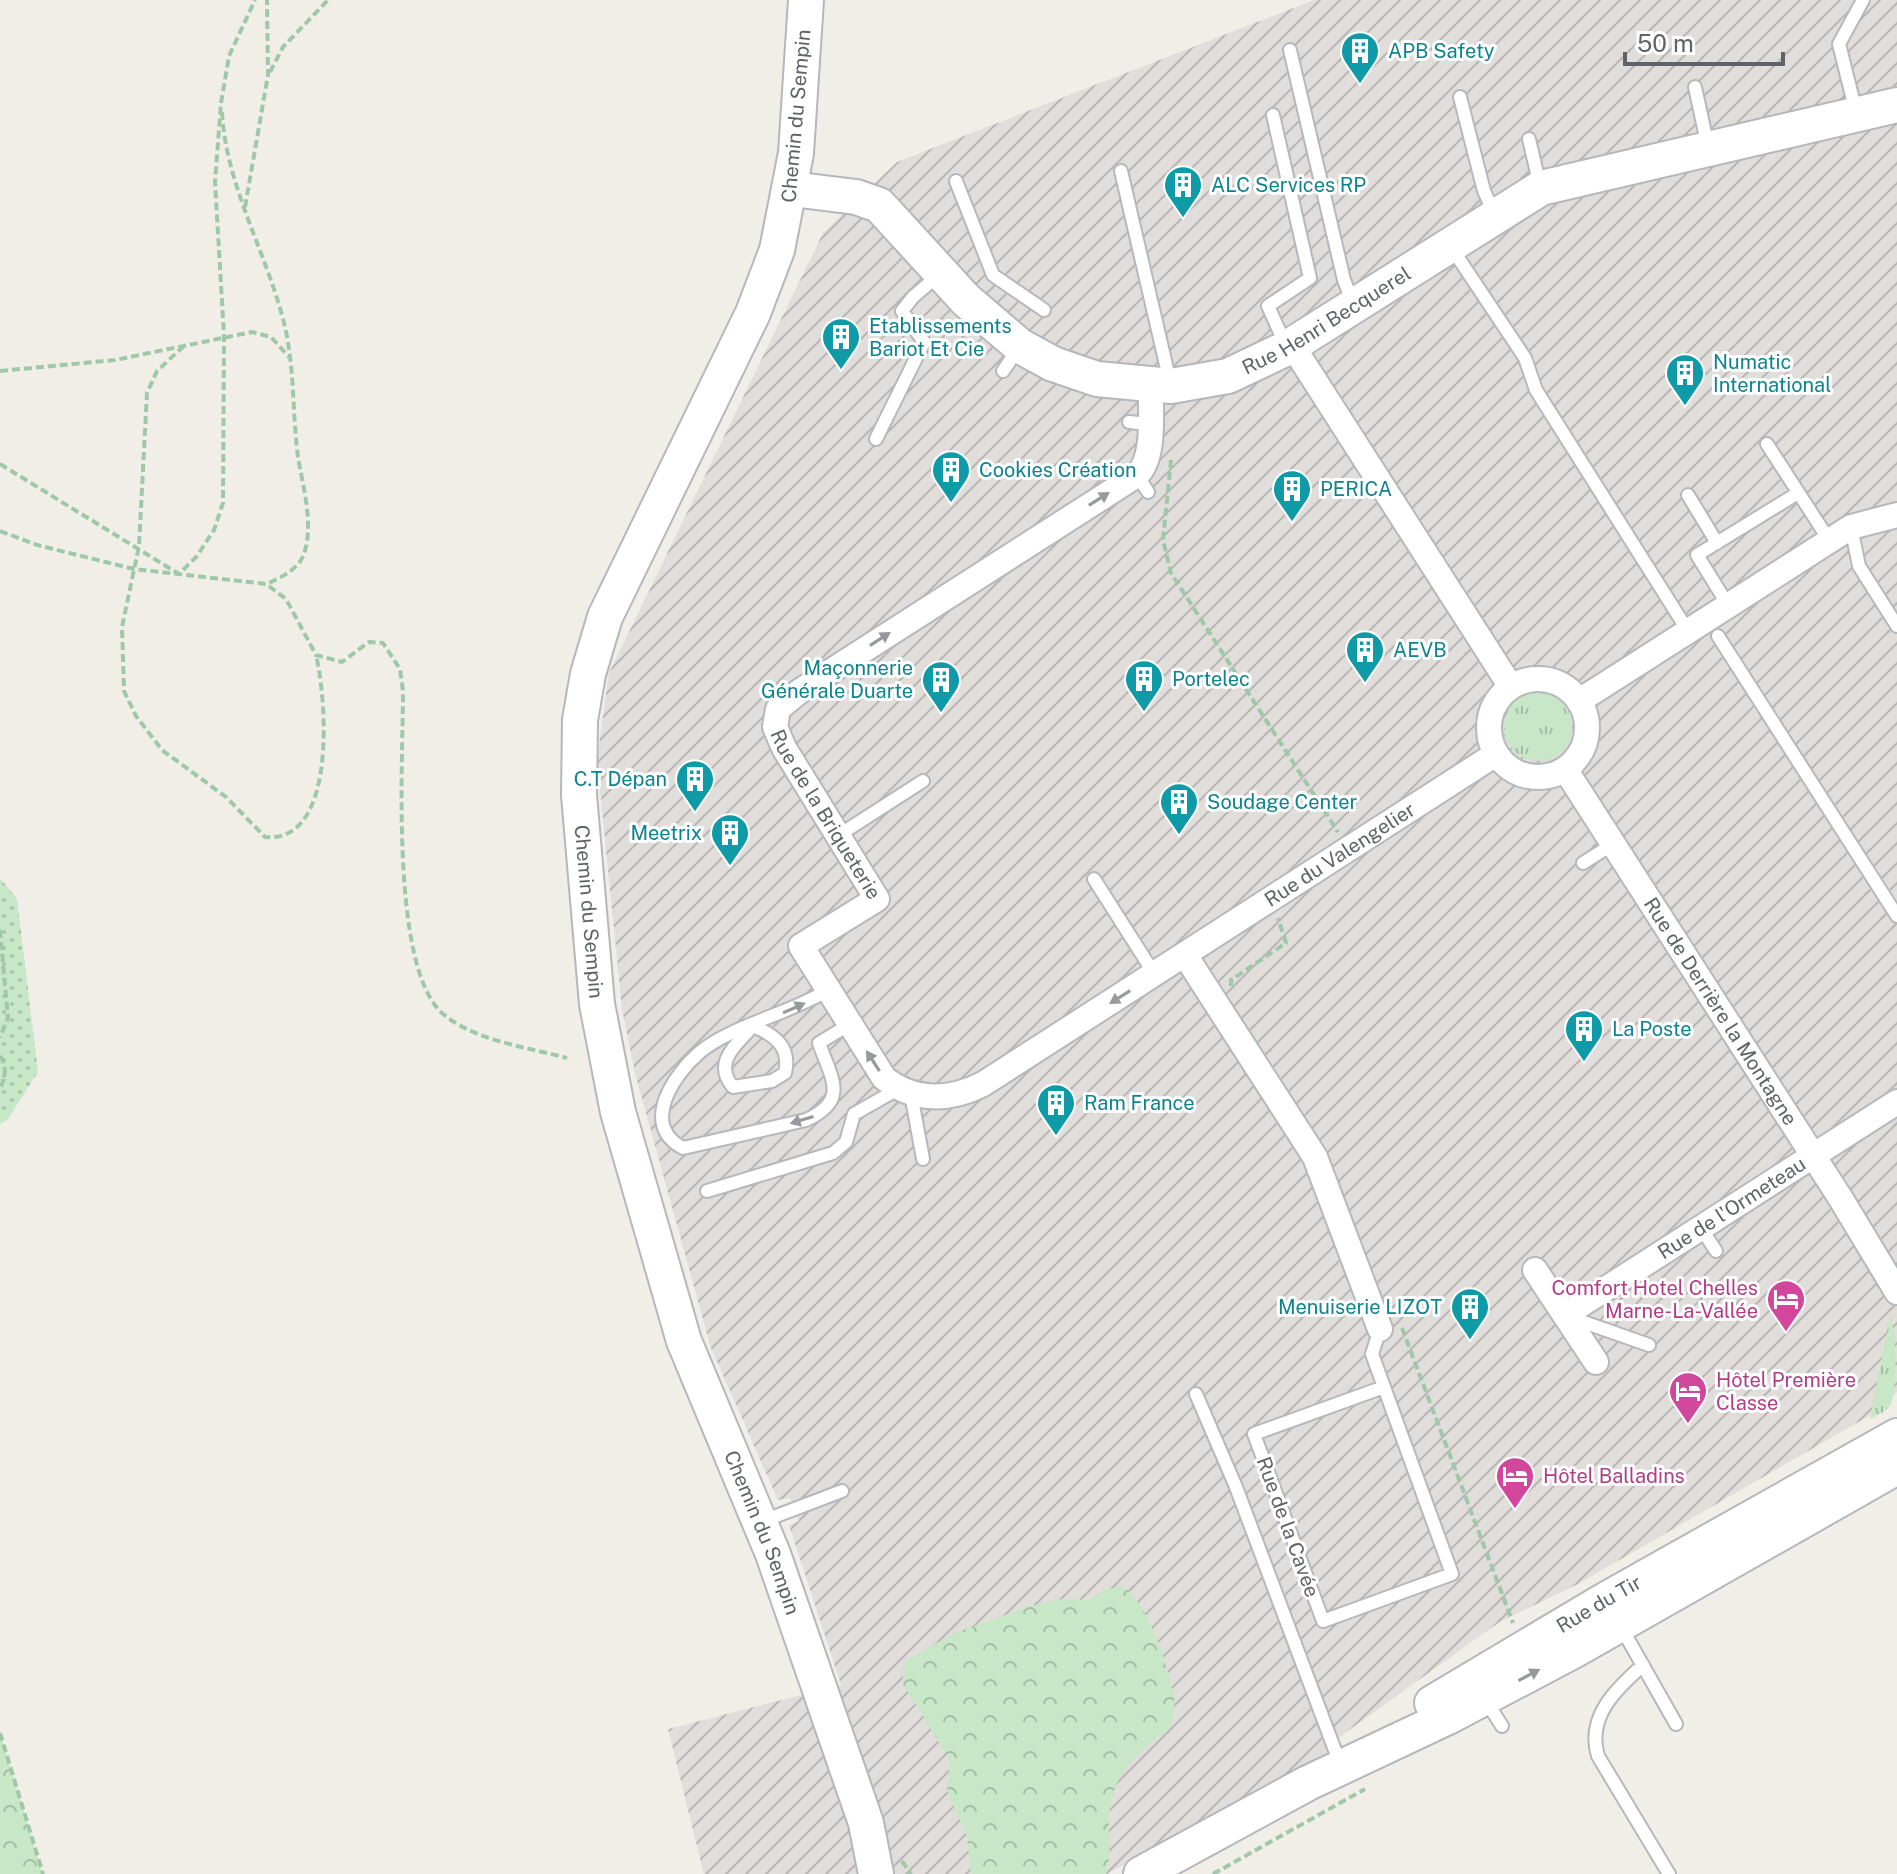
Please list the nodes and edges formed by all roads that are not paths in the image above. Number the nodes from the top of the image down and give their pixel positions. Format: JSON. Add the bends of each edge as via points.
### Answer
{"nodes":[{"id":1,"x":806,"y":0,"type":"edge"},
{"id":2,"x":1863,"y":0,"type":"edge"},
{"id":3,"x":1290,"y":50,"type":"dead end"},
{"id":4,"x":1695,"y":87,"type":"dead end"},
{"id":5,"x":1460,"y":97,"type":"dead end"},
{"id":6,"x":1897,"y":105,"type":"edge"},
{"id":7,"x":1856,"y":114,"type":"junction"},
{"id":8,"x":1273,"y":115,"type":"dead end"},
{"id":9,"x":1529,"y":139,"type":"dead end"},
{"id":10,"x":1709,"y":149,"type":"junction"},
{"id":11,"x":1121,"y":171,"type":"dead end"},
{"id":12,"x":956,"y":181,"type":"dead end"},
{"id":13,"x":1541,"y":188,"type":"junction"},
{"id":14,"x":792,"y":189,"type":"junction"},
{"id":15,"x":1495,"y":215,"type":"junction"},
{"id":16,"x":1449,"y":244,"type":"junction"},
{"id":17,"x":942,"y":273,"type":"junction"},
{"id":18,"x":979,"y":288,"type":"junction"},
{"id":19,"x":1354,"y":306,"type":"junction"},
{"id":20,"x":1044,"y":310,"type":"dead end"},
{"id":21,"x":1290,"y":347,"type":"junction"},
{"id":22,"x":1161,"y":386,"type":"junction"},
{"id":23,"x":876,"y":439,"type":"dead end"},
{"id":24,"x":1767,"y":444,"type":"dead end"},
{"id":25,"x":1798,"y":493,"type":"junction"},
{"id":26,"x":1688,"y":495,"type":"dead end"},
{"id":27,"x":1897,"y":515,"type":"edge"},
{"id":28,"x":1851,"y":527,"type":"junction"},
{"id":29,"x":1829,"y":540,"type":"junction"},
{"id":30,"x":1717,"y":543,"type":"junction"},
{"id":31,"x":1728,"y":605,"type":"junction"},
{"id":32,"x":1897,"y":626,"type":"edge"},
{"id":33,"x":1688,"y":631,"type":"junction"},
{"id":34,"x":1718,"y":636,"type":"dead end"},
{"id":35,"x":1511,"y":687,"type":"junction"},
{"id":36,"x":1579,"y":701,"type":"junction"},
{"id":37,"x":1496,"y":754,"type":"junction"},
{"id":38,"x":1565,"y":769,"type":"junction"},
{"id":39,"x":923,"y":781,"type":"dead end"},
{"id":40,"x":839,"y":835,"type":"junction"},
{"id":41,"x":1613,"y":844,"type":"junction"},
{"id":42,"x":1583,"y":863,"type":"dead end"},
{"id":43,"x":1094,"y":879,"type":"dead end"},
{"id":44,"x":1897,"y":887,"type":"edge"},
{"id":45,"x":1884,"y":895,"type":"junction"},
{"id":46,"x":1897,"y":916,"type":"edge"},
{"id":47,"x":1185,"y":955,"type":"junction"},
{"id":48,"x":1155,"y":975,"type":"junction"},
{"id":49,"x":828,"y":990,"type":"junction"},
{"id":50,"x":850,"y":1024,"type":"junction"},
{"id":51,"x":753,"y":1026,"type":"junction"},
{"id":52,"x":904,"y":1091,"type":"junction"},
{"id":53,"x":1896,"y":1104,"type":"edge"},
{"id":54,"x":1814,"y":1156,"type":"junction"},
{"id":55,"x":923,"y":1159,"type":"dead end"},
{"id":56,"x":707,"y":1191,"type":"dead end"},
{"id":57,"x":1701,"y":1228,"type":"junction"},
{"id":58,"x":1716,"y":1251,"type":"dead end"},
{"id":59,"x":1876,"y":1254,"type":"junction"},
{"id":60,"x":1535,"y":1270,"type":"dead end"},
{"id":61,"x":1897,"y":1275,"type":"edge"},
{"id":62,"x":1897,"y":1292,"type":"edge"},
{"id":63,"x":1565,"y":1315,"type":"junction"},
{"id":64,"x":1380,"y":1329,"type":"joint"},
{"id":65,"x":1649,"y":1345,"type":"dead end"},
{"id":66,"x":1596,"y":1362,"type":"dead end"},
{"id":67,"x":1384,"y":1387,"type":"junction"},
{"id":68,"x":1196,"y":1394,"type":"dead end"},
{"id":69,"x":1897,"y":1436,"type":"edge"},
{"id":70,"x":1897,"y":1455,"type":"edge"},
{"id":71,"x":1897,"y":1467,"type":"edge"},
{"id":72,"x":842,"y":1491,"type":"dead end"},
{"id":73,"x":761,"y":1522,"type":"junction"},
{"id":74,"x":1725,"y":1565,"type":"junction"},
{"id":75,"x":1612,"y":1613,"type":"junction"},
{"id":76,"x":1643,"y":1665,"type":"junction"},
{"id":77,"x":1486,"y":1701,"type":"junction"},
{"id":78,"x":1676,"y":1724,"type":"dead end"},
{"id":79,"x":1339,"y":1761,"type":"junction"},
{"id":80,"x":1308,"y":1783,"type":"junction"},
{"id":81,"x":866,"y":1823,"type":"junction"},
{"id":82,"x":876,"y":1874,"type":"edge"},
{"id":83,"x":897,"y":1874,"type":"edge"},
{"id":84,"x":1141,"y":1874,"type":"edge"},
{"id":85,"x":1669,"y":1874,"type":"edge"}],
"edges":[{"from":1,"to":14,"type":"street","name":"Chemin du Sempin"},
{"from":2,"to":7,"type":"lane","via":[[1839,44]]},
{"from":3,"to":19,"type":"lane"},
{"from":4,"to":10,"type":"lane"},
{"from":5,"to":15,"type":"lane"},
{"from":6,"to":7,"type":"street","name":"Rue Henri Becquerel"},
{"from":7,"to":10,"type":"street","name":"Rue Henri Becquerel"},
{"from":8,"to":21,"type":"lane","via":[[1310,278],[1268,306]]},
{"from":9,"to":13,"type":"lane"},
{"from":10,"to":13,"type":"street","name":"Rue Henri Becquerel"},
{"from":11,"to":22,"type":"lane"},
{"from":12,"to":18,"type":"lane"},
{"from":13,"to":15,"type":"street","name":"Rue Henri Becquerel"},
{"from":14,"to":17,"type":"street","name":"Rue Henri Becquerel","via":[[879,205]]},
{"from":14,"to":73,"type":"street","name":"Chemin du Sempin","via":[[753,313],[605,617],[588,674],[578,745],[594,975],[606,1062],[684,1341]]},
{"from":15,"to":16,"type":"street","name":"Rue Henri Becquerel"},
{"from":16,"to":19,"type":"street","name":"Rue Henri Becquerel"},
{"from":16,"to":33,"type":"lane","via":[[1525,358],[1536,390]]},
{"from":17,"to":18,"type":"street","name":"Rue Henri Becquerel"},
{"from":17,"to":23,"type":"lane","via":[[902,311],[924,342]]},
{"from":18,"to":20,"type":"lane"},
{"from":18,"to":22,"type":"street","name":"Rue Henri Becquerel","via":[[1011,359]]},
{"from":19,"to":21,"type":"street","name":"Rue Henri Becquerel"},
{"from":21,"to":22,"type":"street","name":"Rue Henri Becquerel","via":[[1214,384]]},
{"from":21,"to":35,"type":"street"},
{"from":40,"to":22,"type":"street","name":"Rue de la Briqueterie","one_way":true,"via":[[784,748],[775,727],[782,703],[1142,483],[1139,423]]},
{"from":24,"to":25,"type":"lane"},
{"from":25,"to":29,"type":"lane"},
{"from":25,"to":30,"type":"lane"},
{"from":26,"to":30,"type":"lane"},
{"from":27,"to":28,"type":"street"},
{"from":28,"to":29,"type":"street"},
{"from":28,"to":32,"type":"lane","via":[[1859,566]]},
{"from":29,"to":31,"type":"street"},
{"from":30,"to":31,"type":"lane","via":[[1697,555]]},
{"from":31,"to":33,"type":"street"},
{"from":33,"to":36,"type":"street"},
{"from":34,"to":45,"type":"lane"},
{"from":35,"to":36,"type":"street","via":[[1548,680],[1563,685]]},
{"from":35,"to":37,"type":"street","via":[[1489,718]]},
{"from":36,"to":38,"type":"street","via":[[1587,721],[1585,742]]},
{"from":37,"to":38,"type":"street","via":[[1515,772],[1531,777]]},
{"from":37,"to":47,"type":"street","name":"Rue du Valengelier"},
{"from":38,"to":41,"type":"street","name":"Rue de Derrière la Montagne"},
{"from":39,"to":40,"type":"lane"},
{"from":40,"to":49,"type":"street","name":"Rue de la Briqueterie","via":[[877,899],[801,946]]},
{"from":41,"to":42,"type":"lane"},
{"from":41,"to":54,"type":"street","name":"Rue de Derrière la Montagne"},
{"from":43,"to":48,"type":"lane"},
{"from":44,"to":45,"type":"lane"},
{"from":45,"to":46,"type":"lane"},
{"from":47,"to":48,"type":"street"},
{"from":47,"to":64,"type":"street","via":[[1315,1157]]},
{"from":48,"to":52,"type":"street","one_way":true,"via":[[971,1090],[932,1097]]},
{"from":49,"to":50,"type":"street","name":"Rue de la Briqueterie"},
{"from":51,"to":49,"type":"lane","one_way":true},
{"from":50,"to":51,"type":"lane","one_way":true,"via":[[819,1043],[834,1081],[831,1103],[822,1113],[678,1146],[660,1115],[673,1085],[701,1051]]},
{"from":52,"to":50,"type":"street","name":"Rue de la Briqueterie","one_way":true,"via":[[884,1078]]},
{"from":51,"to":51,"type":"lane","via":[[777,1039],[788,1061],[785,1073],[772,1081],[733,1087],[723,1069],[725,1058]]},
{"from":52,"to":55,"type":"lane"},
{"from":52,"to":56,"type":"lane","via":[[854,1114],[846,1142],[833,1153]]},
{"from":53,"to":54,"type":"street","name":"Rue de l'Ormeteau"},
{"from":54,"to":57,"type":"street","name":"Rue de l'Ormeteau"},
{"from":54,"to":59,"type":"street","name":"Rue de Derrière la Montagne"},
{"from":57,"to":58,"type":"lane"},
{"from":57,"to":63,"type":"street","name":"Rue de l'Ormeteau"},
{"from":59,"to":61,"type":"street","name":"Rue de Derrière la Montagne"},
{"from":59,"to":62,"type":"street","name":"Rue de Derrière la Montagne"},
{"from":60,"to":63,"type":"street"},
{"from":63,"to":65,"type":"lane"},
{"from":63,"to":66,"type":"street"},
{"from":64,"to":67,"type":"lane","via":[[1372,1354]]},
{"from":67,"to":67,"type":"lane","name":"Rue de la Cavée","via":[[1254,1434],[1323,1621],[1452,1574]]},
{"from":68,"to":79,"type":"lane"},
{"from":69,"to":75,"type":"street","name":"Rue du Tir","via":[[1762,1512]]},
{"from":70,"to":74,"type":"street","name":"Rue du Tir","via":[[1768,1529]]},
{"from":71,"to":74,"type":"street","name":"Rue du Tir"},
{"from":72,"to":73,"type":"lane"},
{"from":73,"to":81,"type":"street","name":"Chemin du Sempin"},
{"from":74,"to":75,"type":"street","name":"Rue du Tir"},
{"from":75,"to":76,"type":"lane"},
{"from":75,"to":77,"type":"street","name":"Rue du Tir"},
{"from":76,"to":78,"type":"lane"},
{"from":76,"to":85,"type":"lane","via":[[1613,1692],[1595,1727],[1594,1742]]},
{"from":77,"to":79,"type":"street","name":"Rue du Tir"},
{"from":77,"to":80,"type":"street","name":"Rue du Tir"},
{"from":79,"to":80,"type":"street","name":"Rue du Tir"},
{"from":80,"to":84,"type":"street","name":"Rue du Tir"},
{"from":81,"to":82,"type":"street","name":"Chemin du Sempin"},
{"from":81,"to":83,"type":"street","name":"Chemin du Sempin"}]}
